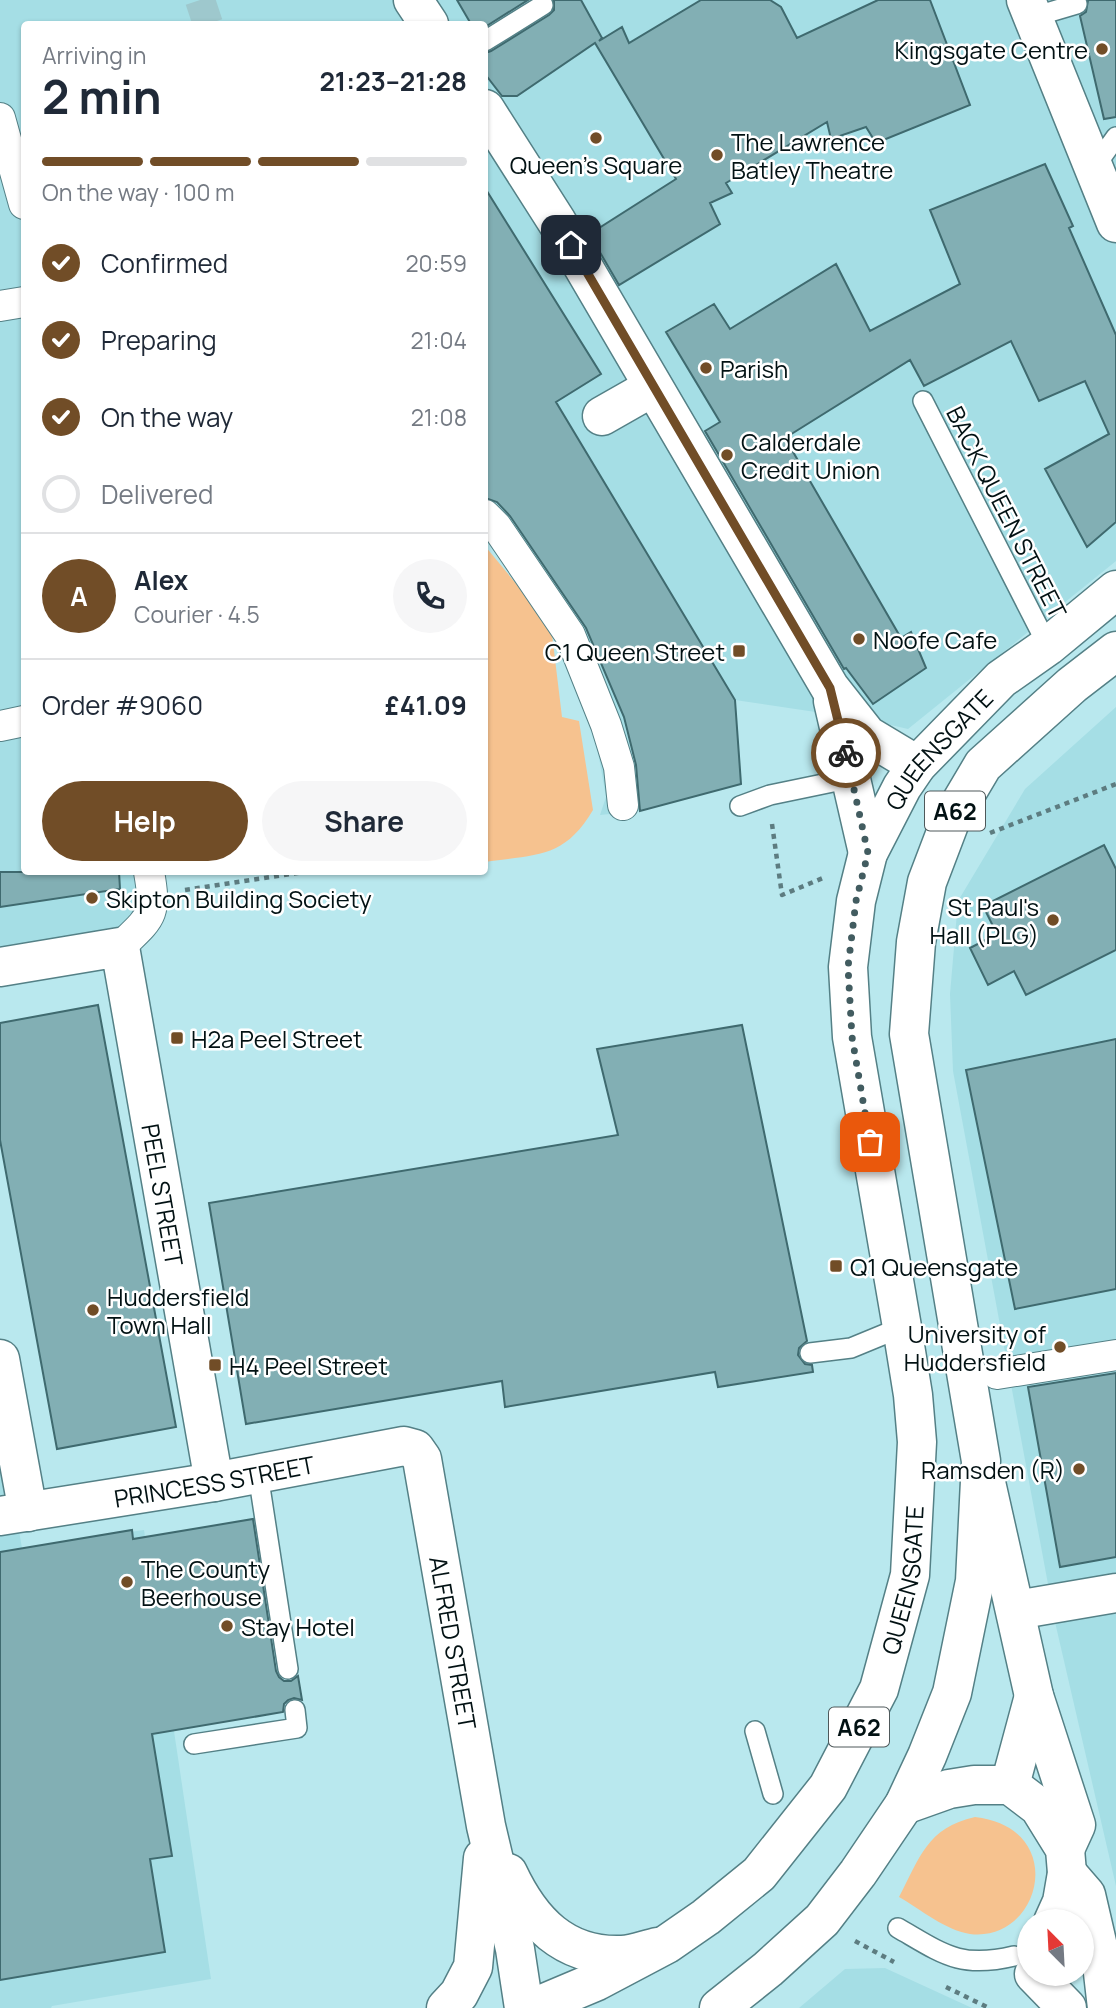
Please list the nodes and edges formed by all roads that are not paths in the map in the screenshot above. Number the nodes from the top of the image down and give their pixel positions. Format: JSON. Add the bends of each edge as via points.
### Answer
{"nodes":[{"id":1,"x":413,"y":0,"type":"edge"},
{"id":2,"x":1077,"y":4,"type":"dead end"},
{"id":3,"x":543,"y":5,"type":"dead end"},
{"id":4,"x":1029,"y":9,"type":"edge"},
{"id":5,"x":427,"y":21,"type":"edge"},
{"id":6,"x":488,"y":39,"type":"edge"},
{"id":7,"x":488,"y":114,"type":"edge"},
{"id":8,"x":0,"y":118,"type":"edge"},
{"id":9,"x":1116,"y":137,"type":"edge"},
{"id":10,"x":1109,"y":199,"type":"edge"},
{"id":11,"x":16,"y":203,"type":"edge"},
{"id":12,"x":21,"y":302,"type":"edge"},
{"id":13,"x":0,"y":306,"type":"edge"},
{"id":14,"x":653,"y":387,"type":"junction"},
{"id":15,"x":923,"y":401,"type":"dead end"},
{"id":16,"x":602,"y":416,"type":"dead end"},
{"id":17,"x":488,"y":518,"type":"edge"},
{"id":18,"x":1116,"y":590,"type":"edge"},
{"id":19,"x":1048,"y":646,"type":"junction"},
{"id":20,"x":1116,"y":651,"type":"edge"},
{"id":21,"x":830,"y":688,"type":"junction"},
{"id":22,"x":21,"y":722,"type":"edge"},
{"id":23,"x":0,"y":726,"type":"edge"},
{"id":24,"x":917,"y":765,"type":"junction"},
{"id":25,"x":852,"y":778,"type":"junction"},
{"id":26,"x":624,"y":806,"type":"dead end"},
{"id":27,"x":740,"y":806,"type":"dead end"},
{"id":28,"x":868,"y":853,"type":"junction"},
{"id":29,"x":151,"y":883,"type":"edge"},
{"id":30,"x":120,"y":947,"type":"junction"},
{"id":31,"x":0,"y":967,"type":"edge"},
{"id":32,"x":902,"y":1327,"type":"junction"},
{"id":33,"x":810,"y":1353,"type":"dead end"},
{"id":34,"x":1116,"y":1355,"type":"edge"},
{"id":35,"x":0,"y":1359,"type":"edge"},
{"id":36,"x":998,"y":1374,"type":"dead end"},
{"id":37,"x":422,"y":1458,"type":"joint"},
{"id":38,"x":981,"y":1461,"type":"junction"},
{"id":39,"x":258,"y":1474,"type":"junction"},
{"id":40,"x":214,"y":1482,"type":"junction"},
{"id":41,"x":14,"y":1514,"type":"edge"},
{"id":42,"x":1116,"y":1592,"type":"edge"},
{"id":43,"x":1016,"y":1610,"type":"junction"},
{"id":44,"x":288,"y":1669,"type":"dead end"},
{"id":45,"x":1034,"y":1696,"type":"junction"},
{"id":46,"x":295,"y":1710,"type":"dead end"},
{"id":47,"x":755,"y":1731,"type":"dead end"},
{"id":48,"x":194,"y":1744,"type":"dead end"},
{"id":49,"x":1010,"y":1785,"type":"junction"},
{"id":50,"x":773,"y":1794,"type":"dead end"},
{"id":51,"x":904,"y":1805,"type":"junction"},
{"id":52,"x":486,"y":1826,"type":"junction"},
{"id":53,"x":1066,"y":1861,"type":"junction"},
{"id":54,"x":1059,"y":1909,"type":"edge"},
{"id":55,"x":898,"y":1928,"type":"dead end"},
{"id":56,"x":667,"y":1944,"type":"junction"},
{"id":57,"x":1017,"y":1962,"type":"edge"},
{"id":58,"x":1094,"y":1979,"type":"edge"},
{"id":59,"x":1047,"y":1986,"type":"edge"},
{"id":60,"x":446,"y":2008,"type":"edge"},
{"id":61,"x":524,"y":2008,"type":"edge"},
{"id":62,"x":533,"y":2008,"type":"edge"},
{"id":63,"x":719,"y":2008,"type":"edge"},
{"id":64,"x":1067,"y":2008,"type":"edge"},
{"id":65,"x":1107,"y":2008,"type":"edge"}],
"edges":[{"from":1,"to":5,"type":"main road"},
{"from":2,"to":4,"type":"lane"},
{"from":3,"to":6,"type":"lane"},
{"from":4,"to":10,"type":"main road"},
{"from":7,"to":14,"type":"main road"},
{"from":8,"to":11,"type":"street"},
{"from":9,"to":10,"type":"lane"},
{"from":12,"to":13,"type":"street"},
{"from":14,"to":16,"type":"main road"},
{"from":14,"to":21,"type":"main road"},
{"from":15,"to":19,"type":"lane","name":"BACK QUEEN STREET"},
{"from":17,"to":26,"type":"street","via":[[570,635],[606,725]]},
{"from":18,"to":19,"type":"main road","name":"QUEENSGATE","number":"A62"},
{"from":19,"to":24,"type":"main road","name":"QUEENSGATE","number":"A62","via":[[1001,679]]},
{"from":20,"to":38,"type":"main road","name":"QUEENSGATE","number":"A62","via":[[983,765],[951,819],[927,882],[916,942],[909,1034]]},
{"from":21,"to":24,"type":"main road","via":[[867,735]]},
{"from":21,"to":25,"type":"main road"},
{"from":22,"to":23,"type":"street"},
{"from":24,"to":28,"type":"main road","name":"QUEENSGATE","number":"A62"},
{"from":25,"to":27,"type":"lane"},
{"from":25,"to":28,"type":"main road"},
{"from":28,"to":32,"type":"main road","name":"QUEENSGATE","number":"A62","via":[[856,901],[848,967],[852,1037]]},
{"from":29,"to":30,"type":"street","via":[[149,919]]},
{"from":30,"to":31,"type":"main road"},
{"from":30,"to":40,"type":"main road","name":"PEEL STREET"},
{"from":32,"to":33,"type":"lane","via":[[851,1348]]},
{"from":32,"to":56,"type":"main road","name":"QUEENSGATE","number":"A62","via":[[915,1415],[917,1468],[910,1575],[879,1689],[828,1787],[759,1874]]},
{"from":34,"to":36,"type":"street"},
{"from":35,"to":41,"type":"main road"},
{"from":37,"to":39,"type":"main road","name":"PRINCESS STREET","via":[[415,1449],[404,1446]]},
{"from":37,"to":52,"type":"main road","name":"ALFRED STREET"},
{"from":38,"to":43,"type":"main road"},
{"from":38,"to":51,"type":"main road","name":"QUEENSGATE","number":"A62","via":[[975,1581],[952,1693]]},
{"from":39,"to":40,"type":"main road","name":"PRINCESS STREET"},
{"from":39,"to":44,"type":"lane"},
{"from":40,"to":41,"type":"main road","name":"PRINCESS STREET"},
{"from":42,"to":43,"type":"main road"},
{"from":43,"to":45,"type":"main road"},
{"from":45,"to":49,"type":"main road"},
{"from":45,"to":53,"type":"main road","via":[[1076,1825]]},
{"from":46,"to":48,"type":"lane","via":[[297,1728]]},
{"from":47,"to":50,"type":"lane"},
{"from":49,"to":51,"type":"main road","via":[[949,1789]]},
{"from":49,"to":53,"type":"main road","via":[[1039,1807]]},
{"from":51,"to":63,"type":"main road","name":"QUEENSGATE","number":"A62","via":[[822,1920]]},
{"from":52,"to":56,"type":"main road","name":"ALFRED STREET","via":[[515,1887],[539,1923],[557,1939],[584,1952],[622,1955]]},
{"from":52,"to":60,"type":"main road","name":"ALFRED STREET","via":[[473,1967]]},
{"from":52,"to":61,"type":"main road","name":"ALFRED STREET"},
{"from":53,"to":54,"type":"main road"},
{"from":53,"to":65,"type":"main road","via":[[1086,1895]]},
{"from":55,"to":57,"type":"lane","via":[[962,1960]]},
{"from":56,"to":62,"type":"main road","name":"QUEENSGATE","number":"A62"},
{"from":58,"to":65,"type":"main road"},
{"from":59,"to":64,"type":"main road"}]}
